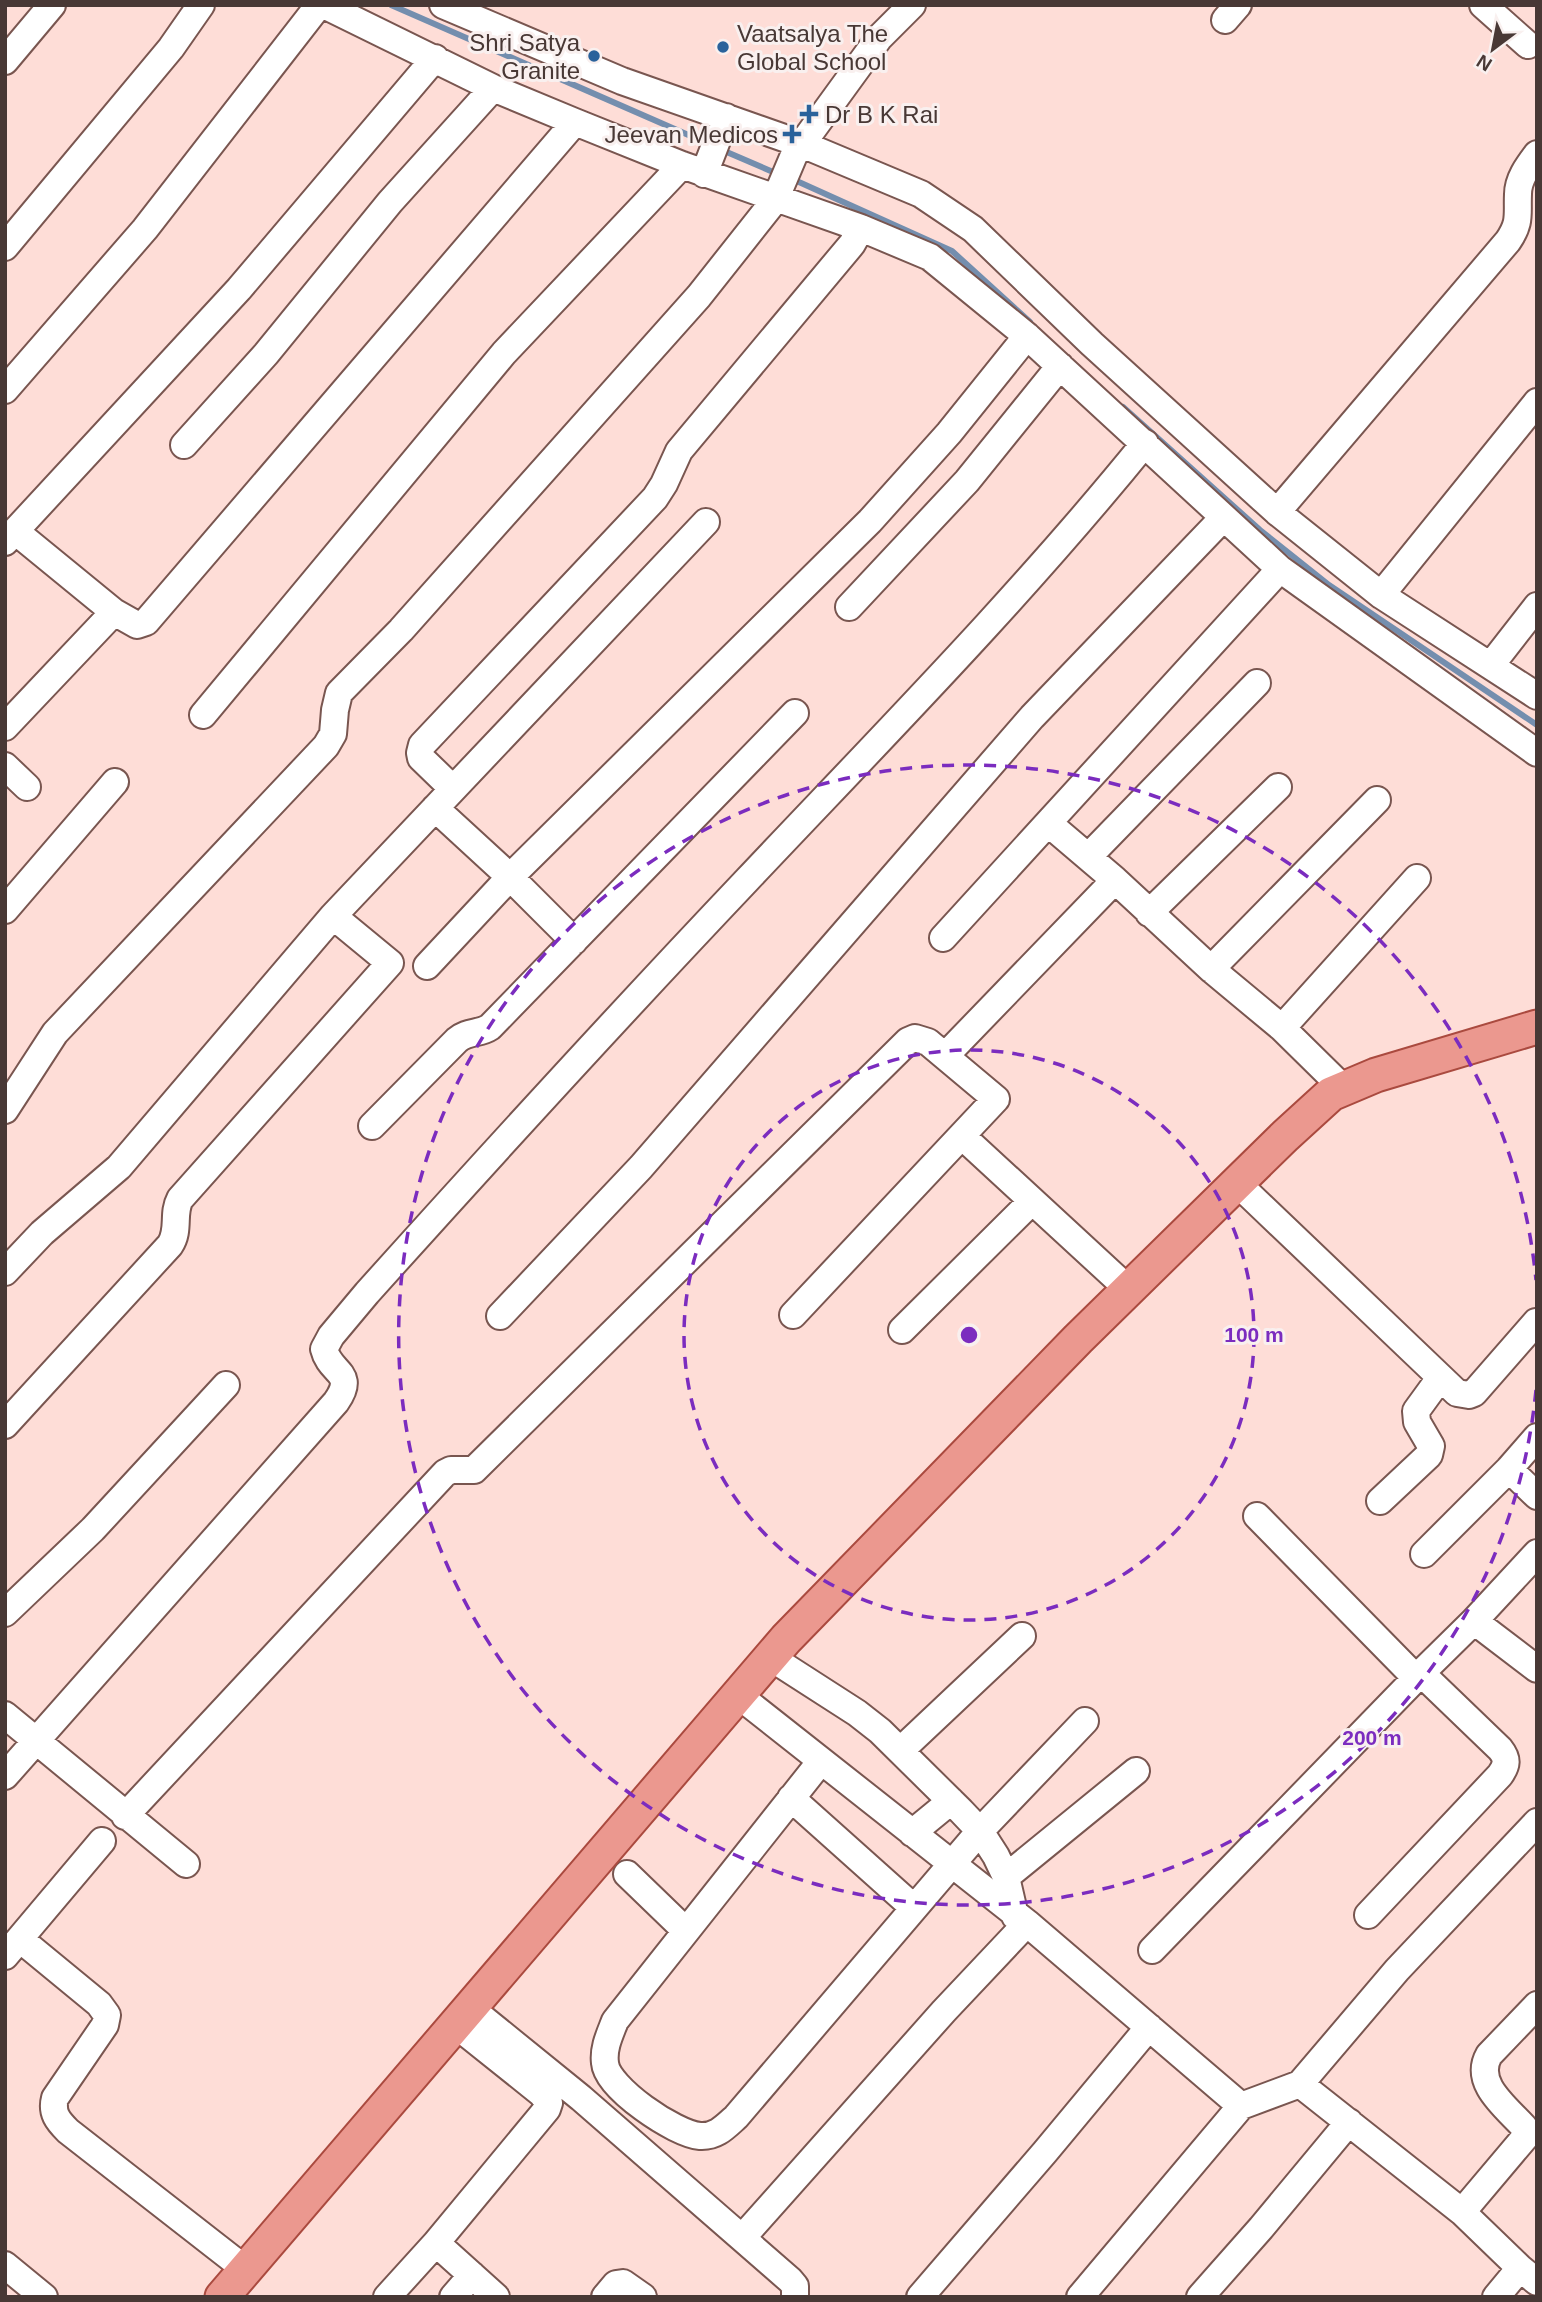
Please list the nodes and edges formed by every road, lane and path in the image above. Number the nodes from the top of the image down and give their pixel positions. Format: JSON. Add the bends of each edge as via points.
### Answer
{"nodes":[{"id":1,"x":52,"y":5,"type":"edge"},
{"id":2,"x":201,"y":5,"type":"edge"},
{"id":3,"x":321,"y":5,"type":"edge"},
{"id":4,"x":443,"y":5,"type":"edge"},
{"id":5,"x":912,"y":5,"type":"edge"},
{"id":6,"x":1483,"y":5,"type":"edge"},
{"id":7,"x":1528,"y":45,"type":"dead end"},
{"id":8,"x":435,"y":58,"type":"junction"},
{"id":9,"x":5,"y":61,"type":"edge"},
{"id":10,"x":493,"y":88,"type":"junction"},
{"id":11,"x":575,"y":122,"type":"junction"},
{"id":12,"x":723,"y":124,"type":"junction"},
{"id":13,"x":799,"y":150,"type":"junction"},
{"id":14,"x":1537,"y":155,"type":"edge"},
{"id":15,"x":698,"y":168,"type":"junction"},
{"id":16,"x":778,"y":194,"type":"junction"},
{"id":17,"x":861,"y":228,"type":"junction"},
{"id":18,"x":5,"y":247,"type":"edge"},
{"id":19,"x":1027,"y":336,"type":"junction"},
{"id":20,"x":1060,"y":366,"type":"junction"},
{"id":21,"x":5,"y":390,"type":"edge"},
{"id":22,"x":1537,"y":402,"type":"edge"},
{"id":23,"x":1145,"y":443,"type":"junction"},
{"id":24,"x":184,"y":445,"type":"dead end"},
{"id":25,"x":1277,"y":512,"type":"junction"},
{"id":26,"x":1223,"y":518,"type":"junction"},
{"id":27,"x":706,"y":522,"type":"dead end"},
{"id":28,"x":10,"y":536,"type":"edge"},
{"id":29,"x":1280,"y":569,"type":"junction"},
{"id":30,"x":1381,"y":595,"type":"junction"},
{"id":31,"x":1537,"y":606,"type":"edge"},
{"id":32,"x":849,"y":607,"type":"dead end"},
{"id":33,"x":114,"y":612,"type":"junction"},
{"id":34,"x":1491,"y":665,"type":"junction"},
{"id":35,"x":1257,"y":682,"type":"dead end"},
{"id":36,"x":1537,"y":696,"type":"edge"},
{"id":37,"x":795,"y":713,"type":"dead end"},
{"id":38,"x":203,"y":715,"type":"dead end"},
{"id":39,"x":5,"y":727,"type":"edge"},
{"id":40,"x":1537,"y":753,"type":"edge"},
{"id":41,"x":5,"y":766,"type":"edge"},
{"id":42,"x":116,"y":782,"type":"dead end"},
{"id":43,"x":27,"y":787,"type":"dead end"},
{"id":44,"x":1278,"y":787,"type":"dead end"},
{"id":45,"x":453,"y":789,"type":"junction"},
{"id":46,"x":1377,"y":800,"type":"dead end"},
{"id":47,"x":435,"y":808,"type":"junction"},
{"id":48,"x":1048,"y":823,"type":"junction"},
{"id":49,"x":1088,"y":858,"type":"junction"},
{"id":50,"x":510,"y":877,"type":"junction"},
{"id":51,"x":1417,"y":878,"type":"dead end"},
{"id":52,"x":1115,"y":880,"type":"junction"},
{"id":53,"x":5,"y":910,"type":"edge"},
{"id":54,"x":1149,"y":913,"type":"junction"},
{"id":55,"x":333,"y":916,"type":"junction"},
{"id":56,"x":943,"y":938,"type":"dead end"},
{"id":57,"x":574,"y":941,"type":"junction"},
{"id":58,"x":427,"y":966,"type":"dead end"},
{"id":59,"x":1211,"y":969,"type":"junction"},
{"id":60,"x":1537,"y":1027,"type":"edge"},
{"id":61,"x":1282,"y":1028,"type":"junction"},
{"id":62,"x":946,"y":1055,"type":"junction"},
{"id":63,"x":1344,"y":1088,"type":"junction"},
{"id":64,"x":7,"y":1105,"type":"edge"},
{"id":65,"x":372,"y":1126,"type":"dead end"},
{"id":66,"x":962,"y":1136,"type":"junction"},
{"id":67,"x":1237,"y":1183,"type":"junction"},
{"id":68,"x":1032,"y":1201,"type":"junction"},
{"id":69,"x":5,"y":1272,"type":"edge"},
{"id":70,"x":1128,"y":1289,"type":"junction"},
{"id":71,"x":500,"y":1315,"type":"dead end"},
{"id":72,"x":793,"y":1315,"type":"dead end"},
{"id":73,"x":1536,"y":1322,"type":"edge"},
{"id":74,"x":902,"y":1331,"type":"dead end"},
{"id":75,"x":1440,"y":1378,"type":"junction"},
{"id":76,"x":226,"y":1385,"type":"dead end"},
{"id":77,"x":5,"y":1425,"type":"edge"},
{"id":78,"x":1537,"y":1437,"type":"edge"},
{"id":79,"x":1509,"y":1469,"type":"junction"},
{"id":80,"x":1537,"y":1496,"type":"edge"},
{"id":81,"x":1380,"y":1501,"type":"dead end"},
{"id":82,"x":1257,"y":1516,"type":"dead end"},
{"id":83,"x":1537,"y":1553,"type":"edge"},
{"id":84,"x":1424,"y":1554,"type":"dead end"},
{"id":85,"x":5,"y":1612,"type":"edge"},
{"id":86,"x":1474,"y":1621,"type":"junction"},
{"id":87,"x":1022,"y":1636,"type":"dead end"},
{"id":88,"x":770,"y":1657,"type":"junction"},
{"id":89,"x":1537,"y":1669,"type":"edge"},
{"id":90,"x":1418,"y":1675,"type":"junction"},
{"id":91,"x":738,"y":1695,"type":"junction"},
{"id":92,"x":5,"y":1715,"type":"edge"},
{"id":93,"x":1085,"y":1721,"type":"dead end"},
{"id":94,"x":37,"y":1742,"type":"junction"},
{"id":95,"x":901,"y":1750,"type":"junction"},
{"id":96,"x":821,"y":1761,"type":"junction"},
{"id":97,"x":1136,"y":1771,"type":"dead end"},
{"id":98,"x":5,"y":1776,"type":"edge"},
{"id":99,"x":791,"y":1798,"type":"junction"},
{"id":100,"x":951,"y":1801,"type":"junction"},
{"id":101,"x":125,"y":1816,"type":"junction"},
{"id":102,"x":1537,"y":1822,"type":"edge"},
{"id":103,"x":980,"y":1831,"type":"junction"},
{"id":104,"x":912,"y":1833,"type":"junction"},
{"id":105,"x":102,"y":1841,"type":"dead end"},
{"id":106,"x":186,"y":1864,"type":"dead end"},
{"id":107,"x":951,"y":1865,"type":"junction"},
{"id":108,"x":627,"y":1874,"type":"dead end"},
{"id":109,"x":1006,"y":1877,"type":"junction"},
{"id":110,"x":914,"y":1908,"type":"junction"},
{"id":111,"x":1368,"y":1915,"type":"dead end"},
{"id":112,"x":1021,"y":1919,"type":"junction"},
{"id":113,"x":686,"y":1931,"type":"junction"},
{"id":114,"x":12,"y":1947,"type":"edge"},
{"id":115,"x":1152,"y":1950,"type":"dead end"},
{"id":116,"x":1537,"y":2005,"type":"edge"},
{"id":117,"x":463,"y":2016,"type":"junction"},
{"id":118,"x":1149,"y":2027,"type":"junction"},
{"id":119,"x":1300,"y":2084,"type":"junction"},
{"id":120,"x":1241,"y":2106,"type":"junction"},
{"id":121,"x":1349,"y":2122,"type":"junction"},
{"id":122,"x":1531,"y":2133,"type":"edge"},
{"id":123,"x":1462,"y":2212,"type":"junction"},
{"id":124,"x":742,"y":2238,"type":"junction"},
{"id":125,"x":436,"y":2243,"type":"junction"},
{"id":126,"x":5,"y":2265,"type":"edge"},
{"id":127,"x":245,"y":2269,"type":"junction"},
{"id":128,"x":472,"y":2275,"type":"junction"},
{"id":129,"x":1528,"y":2275,"type":"edge"},
{"id":130,"x":42,"y":2296,"type":"edge"},
{"id":131,"x":222,"y":2297,"type":"edge"},
{"id":132,"x":387,"y":2297,"type":"edge"},
{"id":133,"x":453,"y":2297,"type":"edge"},
{"id":134,"x":496,"y":2297,"type":"edge"},
{"id":135,"x":605,"y":2297,"type":"edge"},
{"id":136,"x":643,"y":2297,"type":"edge"},
{"id":137,"x":795,"y":2297,"type":"edge"},
{"id":138,"x":920,"y":2297,"type":"edge"},
{"id":139,"x":1080,"y":2297,"type":"edge"},
{"id":140,"x":1200,"y":2297,"type":"edge"},
{"id":141,"x":1496,"y":2297,"type":"edge"}],
"edges":[{"from":1,"to":9,"type":"street"},
{"from":2,"to":18,"type":"street"},
{"from":3,"to":8,"type":"street"},
{"from":3,"to":21,"type":"street","via":[[145,229]]},
{"from":4,"to":12,"type":"street"},
{"from":5,"to":13,"type":"street","via":[[879,38]]},
{"from":6,"to":7,"type":"street"},
{"from":8,"to":10,"type":"street"},
{"from":8,"to":28,"type":"street","via":[[239,289]]},
{"from":10,"to":11,"type":"street"},
{"from":10,"to":24,"type":"street"},
{"from":11,"to":15,"type":"street"},
{"from":11,"to":33,"type":"street","via":[[153,617],[137,625]]},
{"from":12,"to":13,"type":"street"},
{"from":12,"to":15,"type":"street"},
{"from":13,"to":16,"type":"street"},
{"from":13,"to":25,"type":"street","via":[[921,194],[973,229]]},
{"from":14,"to":25,"type":"street","via":[[1520,184],[1518,222],[1508,241]]},
{"from":15,"to":16,"type":"street"},
{"from":15,"to":38,"type":"street","via":[[504,353]]},
{"from":16,"to":17,"type":"street"},
{"from":16,"to":64,"type":"street","via":[[680,317],[401,630],[339,693],[333,734],[326,746],[55,1032]]},
{"from":17,"to":19,"type":"street","via":[[930,257]]},
{"from":17,"to":45,"type":"street","via":[[679,451],[654,498],[422,745],[421,758]]},
{"from":19,"to":20,"type":"street"},
{"from":19,"to":50,"type":"street","via":[[870,521]]},
{"from":20,"to":23,"type":"street"},
{"from":20,"to":32,"type":"street","via":[[967,481]]},
{"from":22,"to":30,"type":"street"},
{"from":23,"to":26,"type":"street"},
{"from":23,"to":94,"type":"street","via":[[1062,543],[613,1021],[367,1293],[324,1349],[345,1381],[342,1394]]},
{"from":25,"to":30,"type":"street"},
{"from":26,"to":29,"type":"street"},
{"from":26,"to":71,"type":"street","via":[[1032,717],[641,1167]]},
{"from":27,"to":45,"type":"street"},
{"from":28,"to":33,"type":"street"},
{"from":29,"to":40,"type":"street"},
{"from":29,"to":48,"type":"street"},
{"from":30,"to":34,"type":"street"},
{"from":31,"to":34,"type":"street"},
{"from":33,"to":39,"type":"street"},
{"from":34,"to":36,"type":"street"},
{"from":35,"to":49,"type":"street"},
{"from":37,"to":57,"type":"street"},
{"from":41,"to":43,"type":"street"},
{"from":42,"to":53,"type":"street"},
{"from":44,"to":54,"type":"street"},
{"from":45,"to":47,"type":"street"},
{"from":46,"to":59,"type":"street"},
{"from":47,"to":50,"type":"street"},
{"from":47,"to":55,"type":"street"},
{"from":48,"to":49,"type":"street"},
{"from":48,"to":56,"type":"street"},
{"from":49,"to":52,"type":"street"},
{"from":50,"to":57,"type":"street"},
{"from":50,"to":58,"type":"street"},
{"from":51,"to":61,"type":"street"},
{"from":52,"to":54,"type":"street"},
{"from":52,"to":62,"type":"street"},
{"from":54,"to":59,"type":"street"},
{"from":55,"to":69,"type":"street","via":[[119,1167],[42,1233]]},
{"from":55,"to":77,"type":"street","via":[[390,962],[180,1199],[175,1235],[166,1251]]},
{"from":57,"to":65,"type":"street","via":[[491,1027],[464,1034]]},
{"from":59,"to":61,"type":"street"},
{"from":60,"to":63,"type":"main road"},
{"from":61,"to":63,"type":"street"},
{"from":62,"to":66,"type":"street","via":[[996,1099]]},
{"from":62,"to":101,"type":"street","via":[[920,1039],[908,1041],[474,1470],[445,1473]]},
{"from":63,"to":67,"type":"main road","via":[[1331,1094]]},
{"from":66,"to":68,"type":"street"},
{"from":66,"to":72,"type":"street"},
{"from":67,"to":70,"type":"main road"},
{"from":67,"to":75,"type":"street"},
{"from":68,"to":70,"type":"street"},
{"from":68,"to":74,"type":"street"},
{"from":70,"to":88,"type":"main road"},
{"from":73,"to":75,"type":"street","via":[[1474,1393],[1457,1393]]},
{"from":75,"to":81,"type":"street","via":[[1416,1411],[1431,1446],[1429,1455]]},
{"from":76,"to":85,"type":"street","via":[[93,1529]]},
{"from":78,"to":79,"type":"street"},
{"from":79,"to":80,"type":"street"},
{"from":79,"to":84,"type":"street"},
{"from":82,"to":90,"type":"street"},
{"from":83,"to":86,"type":"street"},
{"from":86,"to":89,"type":"street"},
{"from":86,"to":90,"type":"street"},
{"from":87,"to":95,"type":"street"},
{"from":88,"to":91,"type":"main road"},
{"from":88,"to":95,"type":"street","via":[[857,1713]]},
{"from":90,"to":111,"type":"street","via":[[1500,1749],[1506,1766]]},
{"from":90,"to":115,"type":"street"},
{"from":91,"to":96,"type":"street"},
{"from":91,"to":117,"type":"main road"},
{"from":92,"to":94,"type":"street"},
{"from":93,"to":103,"type":"street"},
{"from":94,"to":98,"type":"street"},
{"from":94,"to":101,"type":"street"},
{"from":95,"to":100,"type":"street"},
{"from":96,"to":99,"type":"street"},
{"from":96,"to":104,"type":"street"},
{"from":97,"to":109,"type":"street"},
{"from":99,"to":110,"type":"street"},
{"from":99,"to":113,"type":"street"},
{"from":100,"to":103,"type":"street"},
{"from":100,"to":104,"type":"street"},
{"from":101,"to":106,"type":"street"},
{"from":102,"to":119,"type":"street","via":[[1397,1970]]},
{"from":103,"to":107,"type":"street"},
{"from":103,"to":109,"type":"street"},
{"from":104,"to":107,"type":"street"},
{"from":105,"to":114,"type":"street"},
{"from":107,"to":110,"type":"street"},
{"from":107,"to":112,"type":"street"},
{"from":108,"to":113,"type":"street"},
{"from":109,"to":112,"type":"street"},
{"from":110,"to":113,"type":"street","via":[[736,2117],[713,2135],[683,2132],[668,2123],[615,2083],[605,2063],[615,2021]]},
{"from":112,"to":118,"type":"street"},
{"from":112,"to":124,"type":"street"},
{"from":114,"to":127,"type":"street","via":[[99,2004],[107,2015],[55,2098],[58,2121]]},
{"from":116,"to":122,"type":"street","via":[[1483,2065],[1486,2084]]},
{"from":117,"to":124,"type":"street","via":[[581,2098]]},
{"from":117,"to":125,"type":"street","via":[[549,2102]]},
{"from":117,"to":127,"type":"main road"},
{"from":118,"to":120,"type":"street"},
{"from":118,"to":138,"type":"street"},
{"from":119,"to":120,"type":"street"},
{"from":119,"to":121,"type":"street"},
{"from":120,"to":139,"type":"street"},
{"from":121,"to":123,"type":"street"},
{"from":121,"to":140,"type":"street"},
{"from":122,"to":123,"type":"street"},
{"from":123,"to":129,"type":"street"},
{"from":124,"to":137,"type":"street","via":[[790,2280]]},
{"from":125,"to":128,"type":"street"},
{"from":125,"to":132,"type":"street"},
{"from":126,"to":130,"type":"street"},
{"from":127,"to":131,"type":"main road"},
{"from":128,"to":133,"type":"street"},
{"from":128,"to":134,"type":"street"},
{"from":129,"to":141,"type":"street"},
{"from":135,"to":136,"type":"street","via":[[622,2283]]}]}
